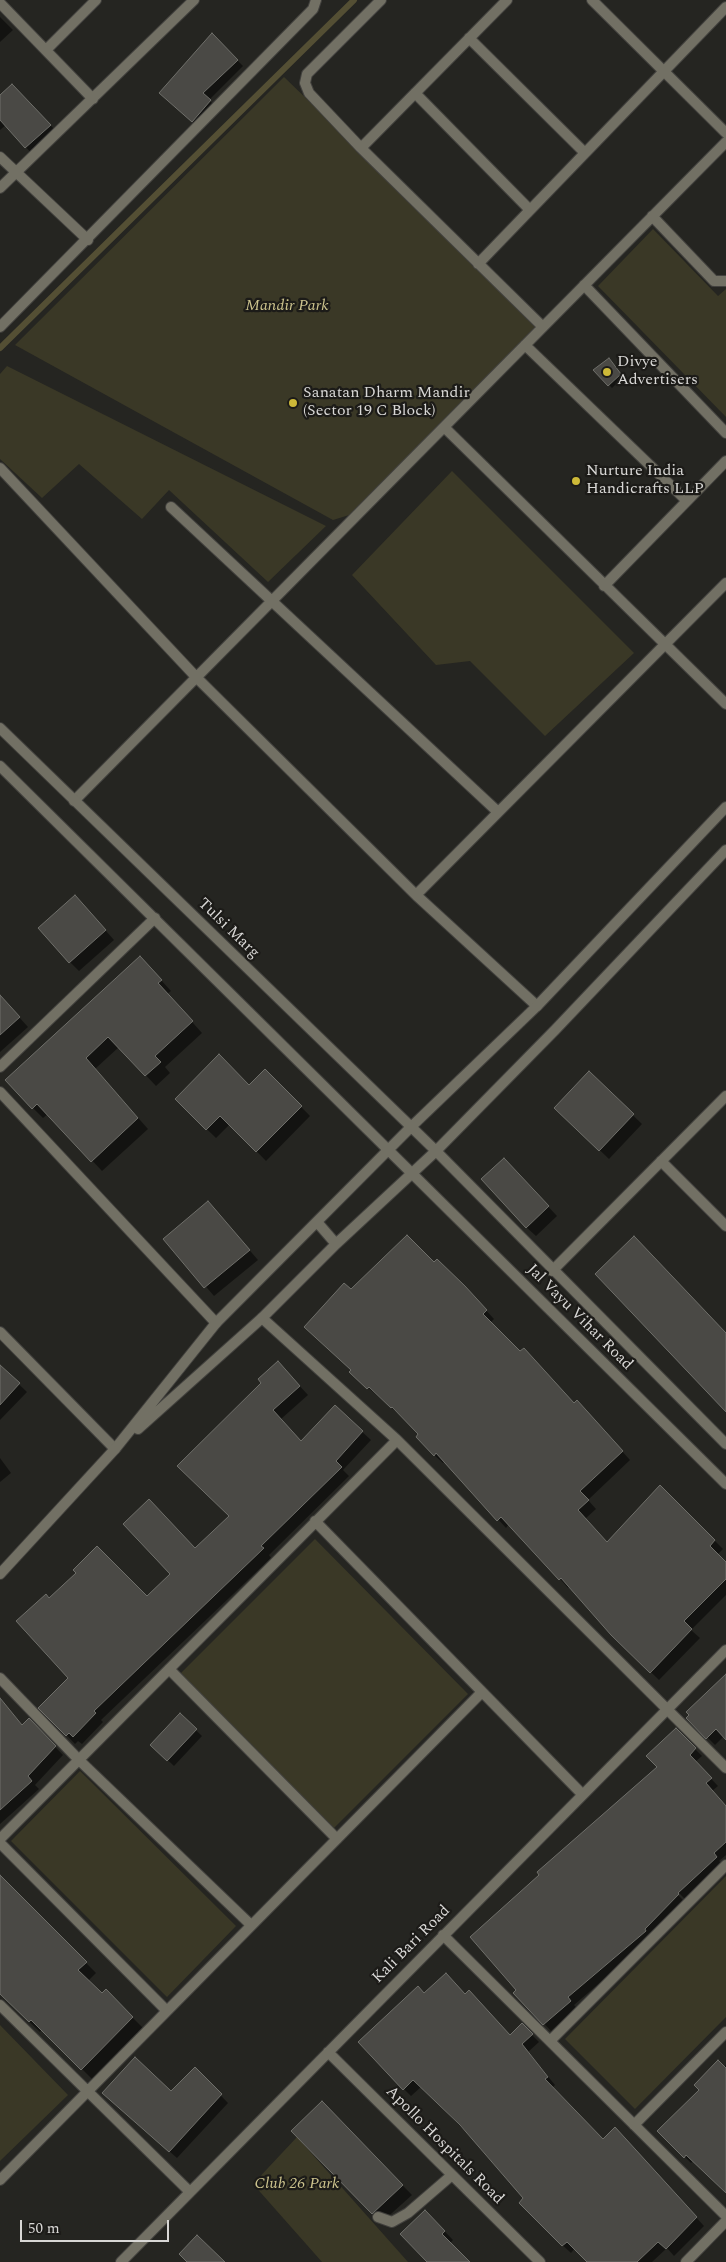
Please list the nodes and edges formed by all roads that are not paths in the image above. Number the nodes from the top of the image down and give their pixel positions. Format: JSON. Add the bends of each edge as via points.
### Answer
{"nodes":[{"id":1,"x":96,"y":0,"type":"edge"},
{"id":2,"x":194,"y":0,"type":"edge"},
{"id":3,"x":316,"y":0,"type":"edge"},
{"id":4,"x":380,"y":0,"type":"edge"},
{"id":5,"x":507,"y":0,"type":"edge"},
{"id":6,"x":592,"y":0,"type":"edge"},
{"id":7,"x":0,"y":3,"type":"edge"},
{"id":8,"x":726,"y":7,"type":"edge"},
{"id":9,"x":469,"y":38,"type":"junction"},
{"id":10,"x":46,"y":50,"type":"junction"},
{"id":11,"x":664,"y":71,"type":"junction"},
{"id":12,"x":415,"y":93,"type":"junction"},
{"id":13,"x":94,"y":99,"type":"junction"},
{"id":14,"x":726,"y":133,"type":"edge"},
{"id":15,"x":726,"y":142,"type":"edge"},
{"id":16,"x":361,"y":148,"type":"junction"},
{"id":17,"x":585,"y":153,"type":"junction"},
{"id":18,"x":0,"y":157,"type":"edge"},
{"id":19,"x":15,"y":173,"type":"junction"},
{"id":20,"x":0,"y":188,"type":"edge"},
{"id":21,"x":530,"y":210,"type":"junction"},
{"id":22,"x":652,"y":216,"type":"junction"},
{"id":23,"x":88,"y":240,"type":"junction"},
{"id":24,"x":478,"y":264,"type":"junction"},
{"id":25,"x":726,"y":281,"type":"edge"},
{"id":26,"x":584,"y":285,"type":"junction"},
{"id":27,"x":0,"y":326,"type":"edge"},
{"id":28,"x":543,"y":328,"type":"junction"},
{"id":29,"x":525,"y":345,"type":"junction"},
{"id":30,"x":444,"y":427,"type":"junction"},
{"id":31,"x":726,"y":432,"type":"edge"},
{"id":32,"x":726,"y":461,"type":"edge"},
{"id":33,"x":0,"y":468,"type":"edge"},
{"id":34,"x":687,"y":501,"type":"junction"},
{"id":35,"x":172,"y":507,"type":"dead end"},
{"id":36,"x":726,"y":583,"type":"edge"},
{"id":37,"x":604,"y":586,"type":"junction"},
{"id":38,"x":272,"y":601,"type":"junction"},
{"id":39,"x":664,"y":645,"type":"junction"},
{"id":40,"x":197,"y":678,"type":"junction"},
{"id":41,"x":726,"y":704,"type":"edge"},
{"id":42,"x":0,"y":728,"type":"edge"},
{"id":43,"x":2,"y":772,"type":"edge"},
{"id":44,"x":74,"y":801,"type":"junction"},
{"id":45,"x":726,"y":807,"type":"edge"},
{"id":46,"x":498,"y":812,"type":"junction"},
{"id":47,"x":726,"y":850,"type":"edge"},
{"id":48,"x":416,"y":895,"type":"junction"},
{"id":49,"x":155,"y":918,"type":"junction"},
{"id":50,"x":536,"y":1006,"type":"junction"},
{"id":51,"x":0,"y":1067,"type":"edge"},
{"id":52,"x":0,"y":1092,"type":"edge"},
{"id":53,"x":726,"y":1096,"type":"edge"},
{"id":54,"x":411,"y":1127,"type":"junction"},
{"id":55,"x":387,"y":1151,"type":"junction"},
{"id":56,"x":436,"y":1151,"type":"junction"},
{"id":57,"x":661,"y":1161,"type":"junction"},
{"id":58,"x":411,"y":1174,"type":"junction"},
{"id":59,"x":317,"y":1222,"type":"junction"},
{"id":60,"x":726,"y":1226,"type":"edge"},
{"id":61,"x":336,"y":1244,"type":"junction"},
{"id":62,"x":552,"y":1271,"type":"junction"},
{"id":63,"x":262,"y":1318,"type":"junction"},
{"id":64,"x":216,"y":1323,"type":"junction"},
{"id":65,"x":0,"y":1332,"type":"edge"},
{"id":66,"x":397,"y":1440,"type":"junction"},
{"id":67,"x":726,"y":1444,"type":"edge"},
{"id":68,"x":115,"y":1449,"type":"junction"},
{"id":69,"x":726,"y":1484,"type":"edge"},
{"id":70,"x":315,"y":1520,"type":"junction"},
{"id":71,"x":1,"y":1571,"type":"edge"},
{"id":72,"x":726,"y":1650,"type":"edge"},
{"id":73,"x":169,"y":1669,"type":"junction"},
{"id":74,"x":0,"y":1678,"type":"edge"},
{"id":75,"x":482,"y":1692,"type":"junction"},
{"id":76,"x":668,"y":1710,"type":"junction"},
{"id":77,"x":78,"y":1760,"type":"junction"},
{"id":78,"x":726,"y":1768,"type":"edge"},
{"id":79,"x":582,"y":1794,"type":"junction"},
{"id":80,"x":336,"y":1839,"type":"junction"},
{"id":81,"x":0,"y":1841,"type":"edge"},
{"id":82,"x":726,"y":1864,"type":"edge"},
{"id":83,"x":251,"y":1925,"type":"junction"},
{"id":84,"x":443,"y":1935,"type":"junction"},
{"id":85,"x":0,"y":2005,"type":"edge"},
{"id":86,"x":167,"y":2011,"type":"junction"},
{"id":87,"x":726,"y":2032,"type":"edge"},
{"id":88,"x":550,"y":2041,"type":"junction"},
{"id":89,"x":328,"y":2052,"type":"junction"},
{"id":90,"x":87,"y":2091,"type":"junction"},
{"id":91,"x":634,"y":2125,"type":"junction"},
{"id":92,"x":452,"y":2176,"type":"junction"},
{"id":93,"x":0,"y":2180,"type":"edge"},
{"id":94,"x":190,"y":2192,"type":"junction"},
{"id":95,"x":726,"y":2216,"type":"edge"},
{"id":96,"x":378,"y":2217,"type":"dead end"},
{"id":97,"x":726,"y":2221,"type":"edge"},
{"id":98,"x":121,"y":2262,"type":"edge"},
{"id":99,"x":540,"y":2262,"type":"edge"},
{"id":100,"x":686,"y":2262,"type":"edge"}],
"edges":[{"from":1,"to":10,"type":"street"},
{"from":2,"to":13,"type":"street"},
{"from":3,"to":23,"type":"street","via":[[313,9]]},
{"from":4,"to":16,"type":"street","via":[[307,74],[305,83],[309,93]]},
{"from":5,"to":9,"type":"street"},
{"from":6,"to":11,"type":"street"},
{"from":7,"to":10,"type":"street"},
{"from":8,"to":11,"type":"street"},
{"from":9,"to":12,"type":"street"},
{"from":9,"to":17,"type":"street"},
{"from":10,"to":13,"type":"street"},
{"from":11,"to":14,"type":"street"},
{"from":11,"to":17,"type":"street"},
{"from":12,"to":16,"type":"street"},
{"from":12,"to":21,"type":"street"},
{"from":13,"to":19,"type":"street"},
{"from":15,"to":22,"type":"street"},
{"from":16,"to":24,"type":"street"},
{"from":17,"to":21,"type":"street"},
{"from":18,"to":19,"type":"street"},
{"from":19,"to":20,"type":"street"},
{"from":19,"to":23,"type":"street"},
{"from":21,"to":24,"type":"street"},
{"from":22,"to":25,"type":"street","via":[[714,281]]},
{"from":22,"to":26,"type":"street"},
{"from":23,"to":27,"type":"street"},
{"from":24,"to":28,"type":"street"},
{"from":26,"to":28,"type":"street"},
{"from":26,"to":31,"type":"street"},
{"from":28,"to":29,"type":"street"},
{"from":29,"to":30,"type":"street"},
{"from":29,"to":34,"type":"street"},
{"from":30,"to":37,"type":"street"},
{"from":30,"to":38,"type":"street"},
{"from":32,"to":34,"type":"street"},
{"from":33,"to":40,"type":"street"},
{"from":34,"to":37,"type":"street"},
{"from":35,"to":38,"type":"street"},
{"from":36,"to":39,"type":"street"},
{"from":37,"to":39,"type":"street"},
{"from":38,"to":40,"type":"street"},
{"from":38,"to":46,"type":"street"},
{"from":39,"to":41,"type":"street"},
{"from":39,"to":46,"type":"street"},
{"from":40,"to":44,"type":"street"},
{"from":40,"to":48,"type":"street"},
{"from":42,"to":44,"type":"street","name":"Tulsi Marg"},
{"from":43,"to":49,"type":"street"},
{"from":44,"to":54,"type":"street","name":"Tulsi Marg"},
{"from":45,"to":50,"type":"street"},
{"from":46,"to":48,"type":"street"},
{"from":47,"to":56,"type":"street"},
{"from":48,"to":50,"type":"street"},
{"from":49,"to":51,"type":"street"},
{"from":49,"to":55,"type":"street"},
{"from":50,"to":54,"type":"street"},
{"from":52,"to":64,"type":"street"},
{"from":53,"to":57,"type":"street"},
{"from":54,"to":55,"type":"street"},
{"from":54,"to":56,"type":"street","name":"Tulsi Marg"},
{"from":55,"to":58,"type":"street"},
{"from":55,"to":59,"type":"street"},
{"from":56,"to":58,"type":"street"},
{"from":56,"to":62,"type":"street","name":"Jal Vayu Vihar Road"},
{"from":57,"to":60,"type":"street"},
{"from":57,"to":62,"type":"street"},
{"from":58,"to":61,"type":"street"},
{"from":58,"to":69,"type":"street","name":"Jal Vayu Vihar Road"},
{"from":59,"to":61,"type":"street"},
{"from":59,"to":64,"type":"street"},
{"from":61,"to":63,"type":"street"},
{"from":62,"to":67,"type":"street","name":"Jal Vayu Vihar Road"},
{"from":63,"to":66,"type":"street"},
{"from":63,"to":68,"type":"street"},
{"from":64,"to":68,"type":"street"},
{"from":65,"to":68,"type":"street"},
{"from":66,"to":70,"type":"street"},
{"from":66,"to":76,"type":"street"},
{"from":68,"to":71,"type":"street"},
{"from":70,"to":73,"type":"street"},
{"from":70,"to":75,"type":"street"},
{"from":72,"to":76,"type":"street","name":"Kali Bari Road"},
{"from":73,"to":77,"type":"street"},
{"from":73,"to":80,"type":"street"},
{"from":74,"to":77,"type":"street"},
{"from":75,"to":79,"type":"street"},
{"from":75,"to":80,"type":"street"},
{"from":76,"to":78,"type":"street"},
{"from":76,"to":79,"type":"street","name":"Kali Bari Road"},
{"from":77,"to":81,"type":"street"},
{"from":77,"to":83,"type":"street"},
{"from":79,"to":84,"type":"street","name":"Kali Bari Road"},
{"from":80,"to":83,"type":"street"},
{"from":81,"to":86,"type":"street"},
{"from":82,"to":88,"type":"street"},
{"from":83,"to":86,"type":"street"},
{"from":84,"to":88,"type":"street"},
{"from":84,"to":89,"type":"street","name":"Kali Bari Road"},
{"from":85,"to":90,"type":"street"},
{"from":86,"to":90,"type":"street"},
{"from":87,"to":91,"type":"street"},
{"from":88,"to":91,"type":"street"},
{"from":89,"to":92,"type":"street","name":"Apollo Hospitals Road"},
{"from":89,"to":94,"type":"street","name":"Kali Bari Road"},
{"from":90,"to":93,"type":"street"},
{"from":90,"to":94,"type":"street"},
{"from":91,"to":95,"type":"street"},
{"from":92,"to":96,"type":"street","via":[[408,2213],[392,2222]]},
{"from":92,"to":99,"type":"street","name":"Apollo Hospitals Road"},
{"from":94,"to":98,"type":"street","name":"Kali Bari Road"},
{"from":97,"to":100,"type":"street"}]}
